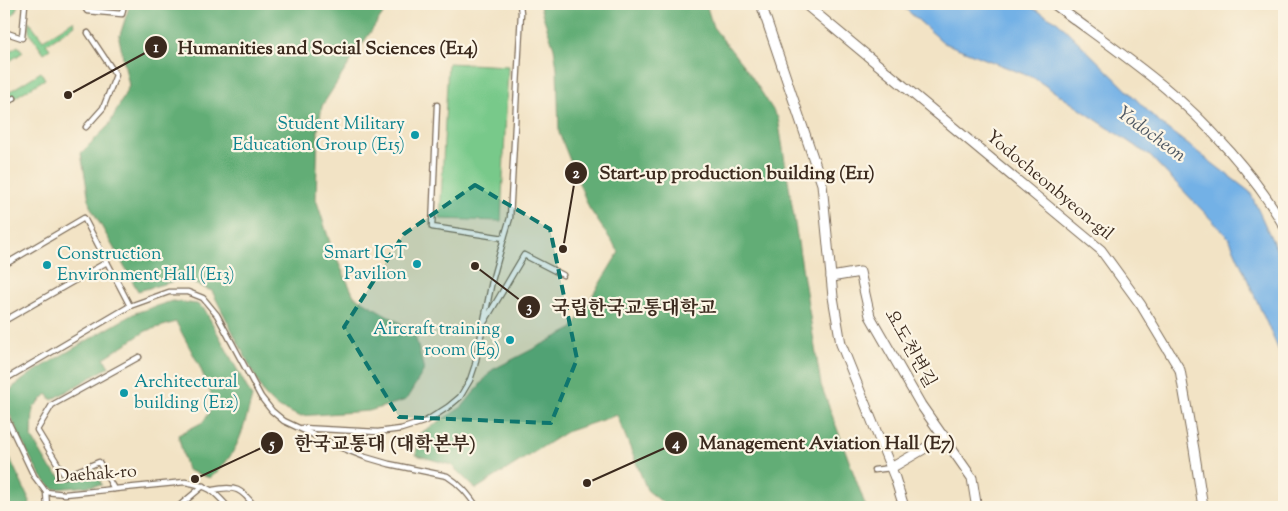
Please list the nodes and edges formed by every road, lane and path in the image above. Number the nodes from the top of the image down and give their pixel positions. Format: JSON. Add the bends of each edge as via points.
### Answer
{"nodes":[{"id":1,"x":26,"y":4,"type":"edge"},
{"id":2,"x":83,"y":4,"type":"edge"},
{"id":3,"x":124,"y":4,"type":"edge"},
{"id":4,"x":520,"y":4,"type":"edge"},
{"id":5,"x":761,"y":4,"type":"edge"},
{"id":6,"x":805,"y":4,"type":"edge"},
{"id":7,"x":1054,"y":4,"type":"edge"},
{"id":8,"x":4,"y":32,"type":"edge"},
{"id":9,"x":88,"y":33,"type":"dead end"},
{"id":10,"x":14,"y":98,"type":"dead end"},
{"id":11,"x":4,"y":104,"type":"edge"},
{"id":12,"x":437,"y":105,"type":"dead end"},
{"id":13,"x":86,"y":127,"type":"dead end"},
{"id":14,"x":1284,"y":226,"type":"edge"},
{"id":15,"x":504,"y":238,"type":"junction"},
{"id":16,"x":107,"y":262,"type":"junction"},
{"id":17,"x":4,"y":266,"type":"edge"},
{"id":18,"x":562,"y":275,"type":"dead end"},
{"id":19,"x":831,"y":277,"type":"junction"},
{"id":20,"x":130,"y":306,"type":"junction"},
{"id":21,"x":4,"y":321,"type":"edge"},
{"id":22,"x":483,"y":324,"type":"junction"},
{"id":23,"x":138,"y":358,"type":"dead end"},
{"id":24,"x":4,"y":380,"type":"edge"},
{"id":25,"x":4,"y":413,"type":"edge"},
{"id":26,"x":300,"y":428,"type":"junction"},
{"id":27,"x":943,"y":435,"type":"junction"},
{"id":28,"x":891,"y":468,"type":"junction"},
{"id":29,"x":874,"y":470,"type":"dead end"},
{"id":30,"x":203,"y":486,"type":"junction"},
{"id":31,"x":114,"y":489,"type":"junction"},
{"id":32,"x":213,"y":490,"type":"junction"},
{"id":33,"x":46,"y":492,"type":"junction"},
{"id":34,"x":47,"y":507,"type":"edge"},
{"id":35,"x":178,"y":507,"type":"edge"},
{"id":36,"x":228,"y":507,"type":"edge"},
{"id":37,"x":255,"y":507,"type":"edge"},
{"id":38,"x":477,"y":507,"type":"edge"},
{"id":39,"x":904,"y":507,"type":"edge"},
{"id":40,"x":978,"y":507,"type":"edge"},
{"id":41,"x":1203,"y":507,"type":"edge"}],
"edges":[{"from":1,"to":8,"type":"lane","via":[[22,38]]},
{"from":2,"to":3,"type":"lane","via":[[86,11],[122,14]]},
{"from":4,"to":15,"type":"lane","via":[[510,218]]},
{"from":5,"to":19,"type":"street","via":[[822,184]]},
{"from":6,"to":41,"type":"street","name":"Yodocheonbyeon-gil","via":[[1101,250],[1141,305],[1180,370]]},
{"from":7,"to":14,"type":"street","via":[[1164,86],[1200,120],[1240,164]]},
{"from":9,"to":13,"type":"lane","via":[[116,75],[104,108]]},
{"from":10,"to":11,"type":"lane"},
{"from":12,"to":15,"type":"lane","via":[[432,227]]},
{"from":15,"to":22,"type":"lane"},
{"from":16,"to":17,"type":"lane","via":[[84,218]]},
{"from":16,"to":20,"type":"lane"},
{"from":16,"to":21,"type":"lane"},
{"from":18,"to":22,"type":"lane","via":[[524,255]]},
{"from":19,"to":27,"type":"street","name":"요도천변길","via":[[860,272],[870,316],[921,404]]},
{"from":19,"to":28,"type":"street","via":[[841,344]]},
{"from":20,"to":24,"type":"lane"},
{"from":20,"to":26,"type":"lane","via":[[170,292],[188,292],[203,298],[217,315],[261,397],[284,421]]},
{"from":22,"to":26,"type":"lane","via":[[470,380],[460,397],[426,421],[378,432]]},
{"from":23,"to":31,"type":"lane","via":[[52,405],[37,430],[64,476],[99,462]]},
{"from":25,"to":33,"type":"lane","name":"Daehak-ro","via":[[34,476]]},
{"from":26,"to":38,"type":"lane","via":[[365,457],[447,476],[467,492]]},
{"from":27,"to":28,"type":"street"},
{"from":27,"to":40,"type":"street","name":"요도천변길","via":[[972,478]]},
{"from":28,"to":29,"type":"lane"},
{"from":28,"to":39,"type":"street"},
{"from":30,"to":31,"type":"lane","name":"Daehak-ro","via":[[185,482]]},
{"from":30,"to":32,"type":"lane","name":"Daehak-ro"},
{"from":30,"to":35,"type":"lane"},
{"from":31,"to":33,"type":"lane","name":"Daehak-ro","via":[[65,494]]},
{"from":32,"to":36,"type":"lane","name":"Daehak-ro"},
{"from":32,"to":37,"type":"lane","via":[[236,488]]},
{"from":33,"to":34,"type":"lane"}]}
